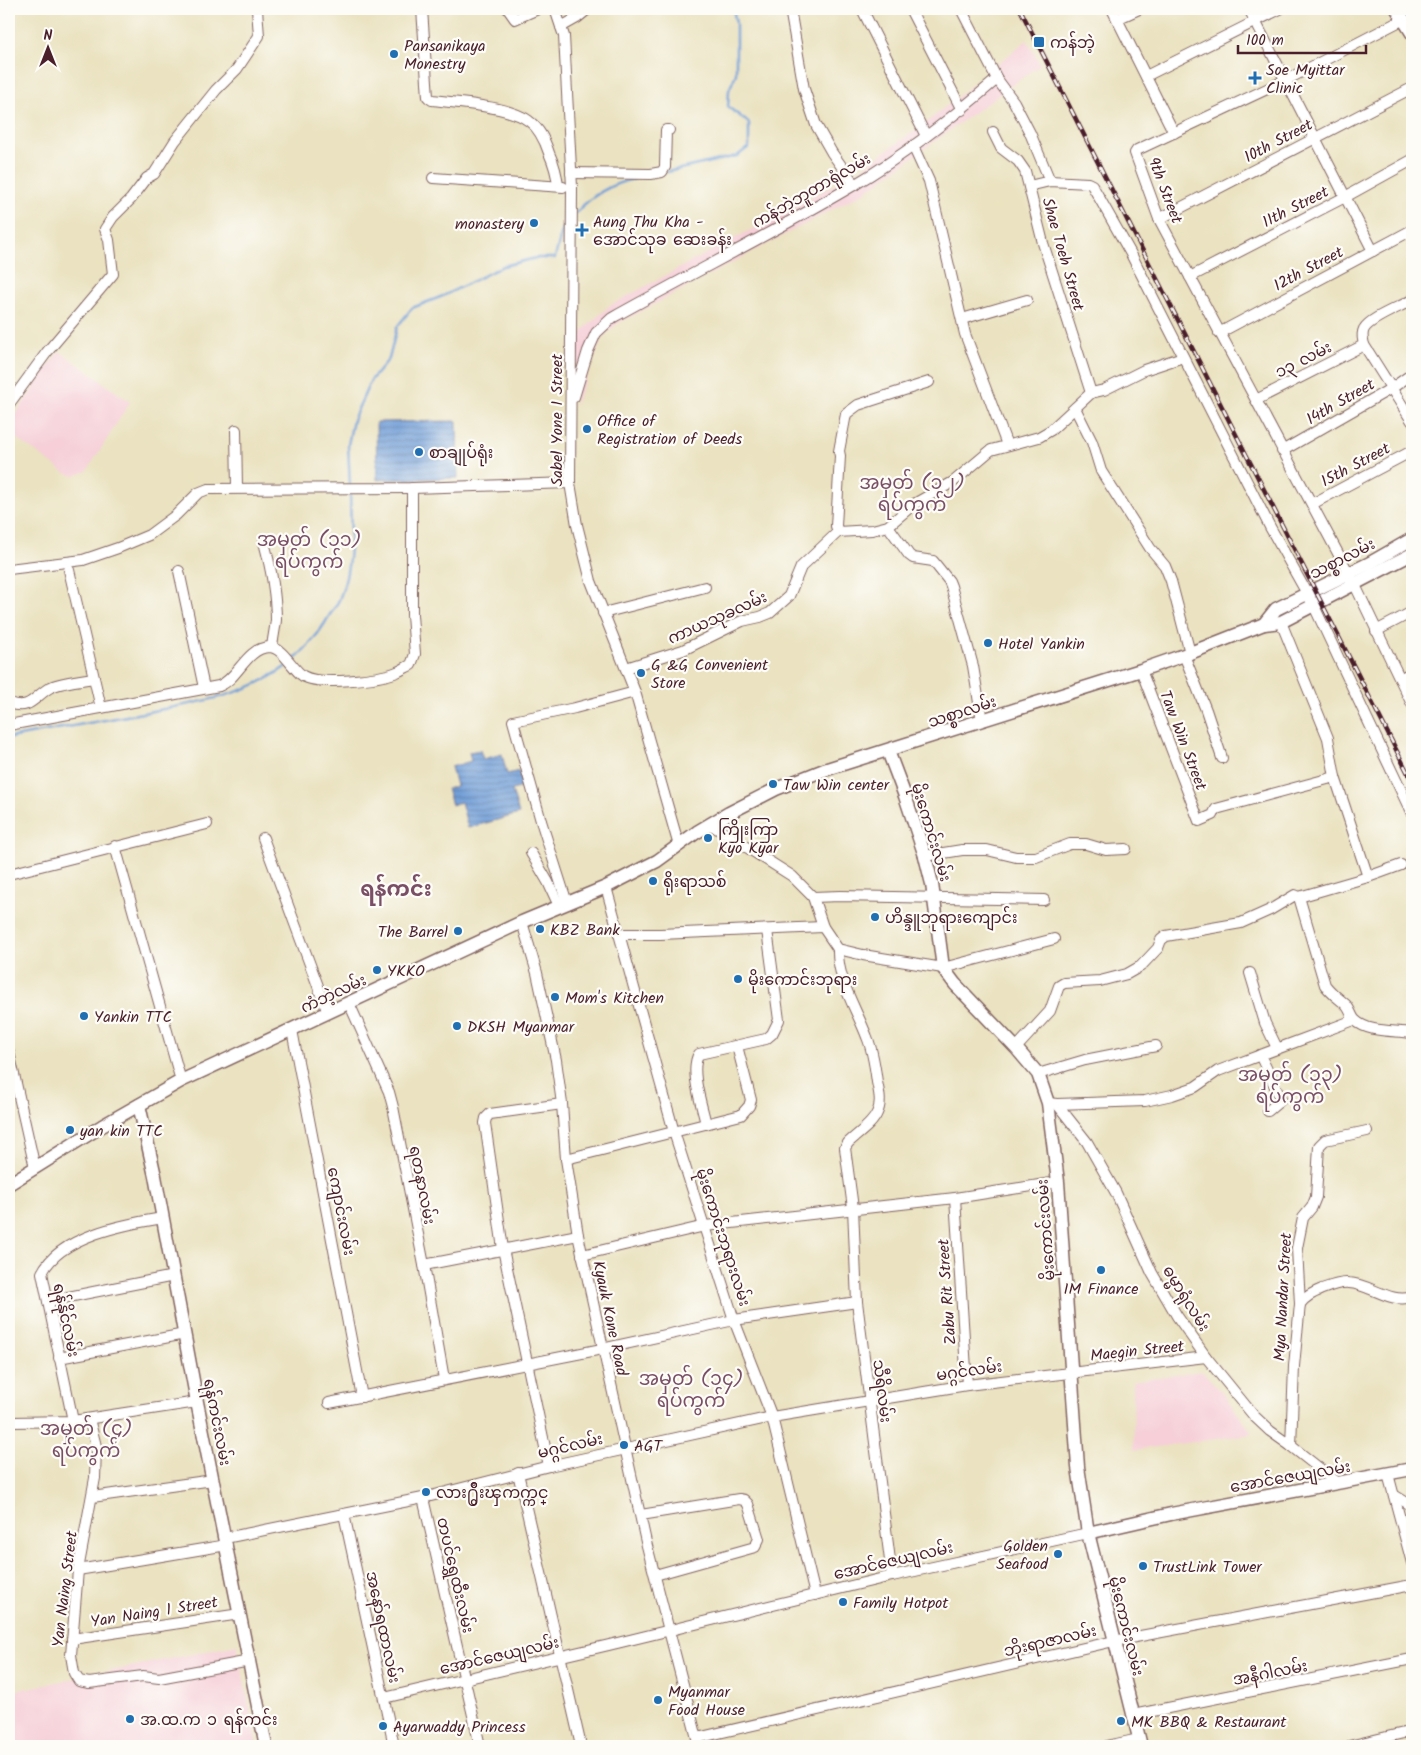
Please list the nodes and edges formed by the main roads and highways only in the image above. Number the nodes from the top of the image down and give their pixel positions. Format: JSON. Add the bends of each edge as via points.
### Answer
{"nodes":[{"id":1,"x":1401,"y":14,"type":"edge"},
{"id":2,"x":1412,"y":33,"type":"edge"},
{"id":3,"x":1412,"y":539,"type":"edge"},
{"id":4,"x":1412,"y":554,"type":"edge"},
{"id":5,"x":1352,"y":579,"type":"junction"},
{"id":6,"x":1264,"y":624,"type":"junction"},
{"id":7,"x":888,"y":751,"type":"junction"},
{"id":8,"x":679,"y":846,"type":"joint"},
{"id":9,"x":139,"y":1105,"type":"junction"},
{"id":10,"x":9,"y":1184,"type":"edge"},
{"id":11,"x":1412,"y":1469,"type":"edge"},
{"id":12,"x":1088,"y":1533,"type":"junction"},
{"id":13,"x":1140,"y":1743,"type":"edge"},
{"id":14,"x":266,"y":1746,"type":"edge"}],
"edges":[{"from":1,"to":2,"type":"main road"},
{"from":3,"to":5,"type":"main road","name":"သစ္စာလမ်း"},
{"from":4,"to":5,"type":"main road","name":"သစ္စာလမ်း"},
{"from":5,"to":6,"type":"main road","name":"သစ္စာလမ်း","via":[[1314,606],[1281,622]]},
{"from":5,"to":6,"type":"main road","name":"သစ္စာလမ်း","via":[[1307,594],[1276,609]]},
{"from":6,"to":7,"type":"main road","name":"သစ္စာလမ်း","via":[[1141,670]]},
{"from":7,"to":8,"type":"main road","name":"သစ္စာလမ်း","via":[[824,770],[776,789],[710,824]]},
{"from":7,"to":12,"type":"main road","name":"မိုးကောင်းလမ်း","via":[[925,856],[943,968],[1038,1074],[1052,1103],[1078,1466]]},
{"from":8,"to":9,"type":"main road","name":"ကံဘဲ့လမ်း","via":[[606,887],[522,922],[181,1081]]},
{"from":9,"to":10,"type":"main road","name":"ကံဘဲ့လမ်း"},
{"from":9,"to":14,"type":"main road","name":"ရန်ကင်းလမ်း"},
{"from":11,"to":12,"type":"main road","name":"အောင်ဇေယျလမ်း","via":[[1171,1514]]},
{"from":12,"to":13,"type":"main road","name":"မိုးကောင်းလမ်း"}]}
